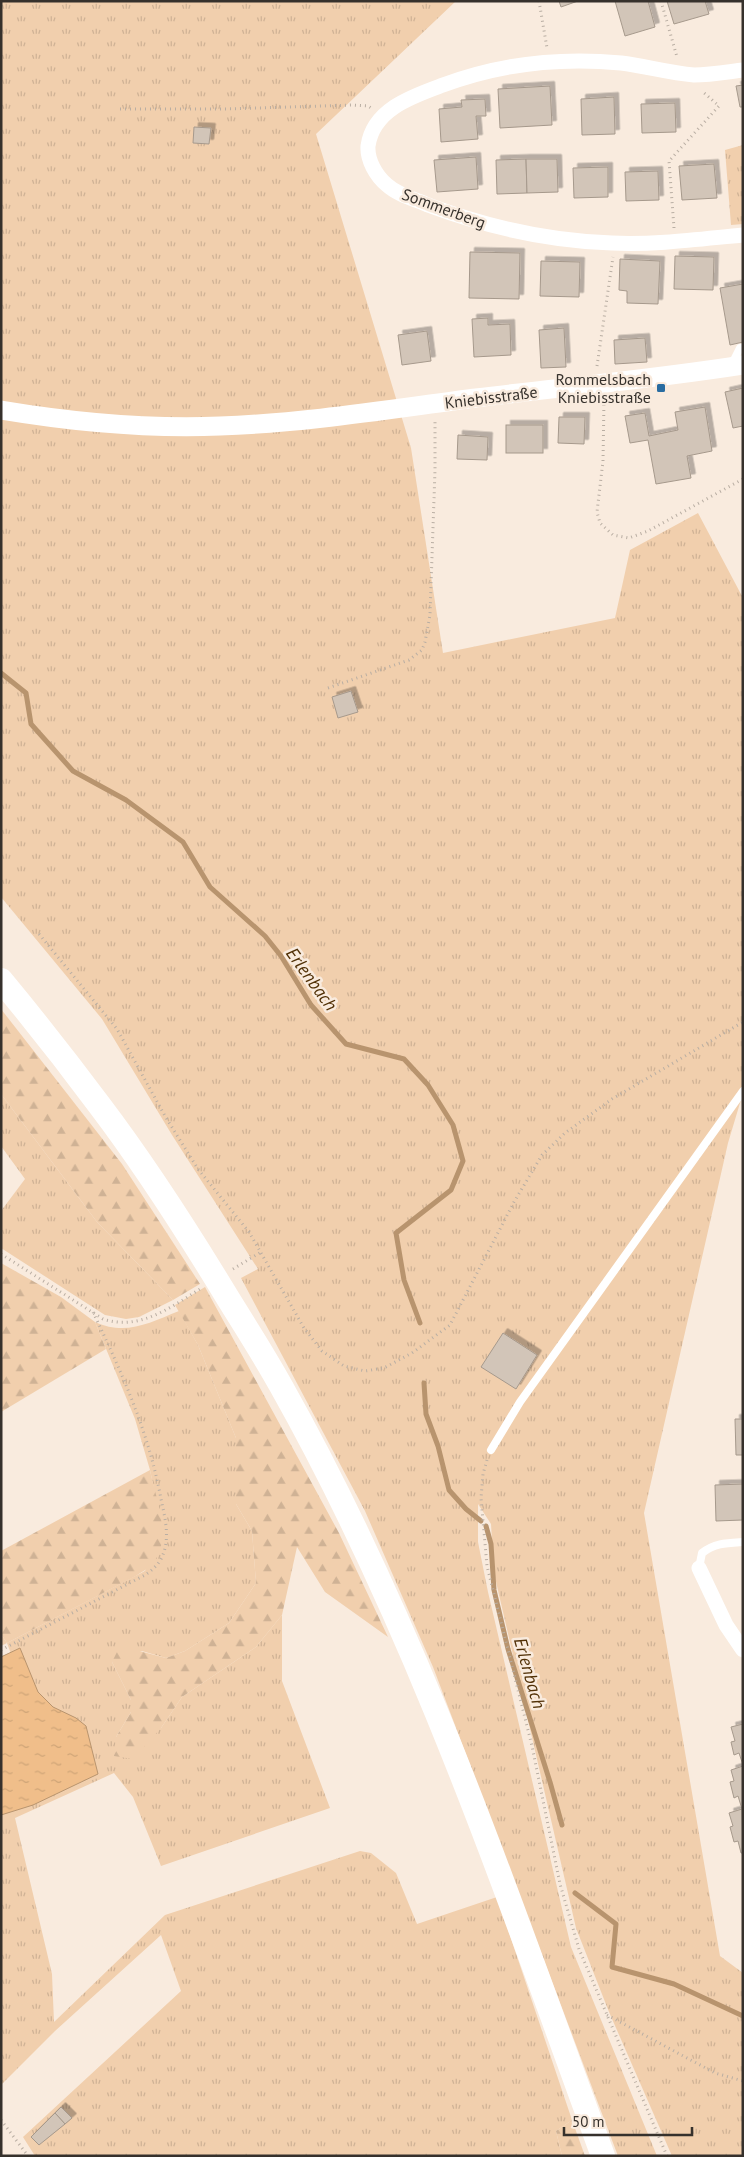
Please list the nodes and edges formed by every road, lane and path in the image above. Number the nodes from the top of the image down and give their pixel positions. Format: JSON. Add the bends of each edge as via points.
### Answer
{"nodes":[{"id":1,"x":539,"y":1,"type":"edge"},
{"id":2,"x":661,"y":1,"type":"edge"},
{"id":3,"x":549,"y":61,"type":"junction"},
{"id":4,"x":743,"y":70,"type":"edge"},
{"id":5,"x":682,"y":73,"type":"junction"},
{"id":6,"x":120,"y":109,"type":"dead end"},
{"id":7,"x":380,"y":117,"type":"junction"},
{"id":8,"x":743,"y":235,"type":"edge"},
{"id":9,"x":675,"y":241,"type":"junction"},
{"id":10,"x":614,"y":244,"type":"junction"},
{"id":11,"x":743,"y":348,"type":"edge"},
{"id":12,"x":737,"y":366,"type":"edge"},
{"id":13,"x":592,"y":384,"type":"junction"},
{"id":14,"x":604,"y":402,"type":"dead end"},
{"id":15,"x":434,"y":404,"type":"junction"},
{"id":16,"x":1,"y":410,"type":"edge"},
{"id":17,"x":743,"y":478,"type":"edge"},
{"id":18,"x":328,"y":688,"type":"dead end"},
{"id":19,"x":39,"y":934,"type":"dead end"},
{"id":20,"x":1,"y":980,"type":"edge"},
{"id":21,"x":743,"y":1022,"type":"edge"},
{"id":22,"x":743,"y":1091,"type":"edge"},
{"id":23,"x":261,"y":1252,"type":"junction"},
{"id":24,"x":1,"y":1254,"type":"edge"},
{"id":25,"x":250,"y":1258,"type":"dead end"},
{"id":26,"x":175,"y":1305,"type":"dead end"},
{"id":27,"x":93,"y":1312,"type":"junction"},
{"id":28,"x":491,"y":1450,"type":"joint"},
{"id":29,"x":743,"y":1542,"type":"edge"},
{"id":30,"x":699,"y":1568,"type":"joint"},
{"id":31,"x":1,"y":1650,"type":"edge"},
{"id":32,"x":743,"y":1650,"type":"edge"},
{"id":33,"x":607,"y":2014,"type":"junction"},
{"id":34,"x":743,"y":2081,"type":"edge"},
{"id":35,"x":1,"y":2120,"type":"edge"},
{"id":36,"x":28,"y":2156,"type":"edge"},
{"id":37,"x":602,"y":2156,"type":"edge"},
{"id":38,"x":667,"y":2156,"type":"edge"}],
"edges":[{"from":1,"to":3,"type":"path"},
{"from":2,"to":5,"type":"path"},
{"from":3,"to":5,"type":"street","via":[[621,63]]},
{"from":3,"to":7,"type":"street","via":[[509,66],[443,85],[402,103]]},
{"from":4,"to":5,"type":"street"},
{"from":5,"to":9,"type":"path","via":[[719,106],[669,161]]},
{"from":6,"to":7,"type":"path","via":[[353,105],[368,106]]},
{"from":7,"to":10,"type":"street","name":"Sommerberg","via":[[369,138],[368,150],[371,163],[387,186],[480,223],[526,234]]},
{"from":8,"to":9,"type":"street","name":"Sommerberg"},
{"from":9,"to":10,"type":"street","name":"Sommerberg"},
{"from":10,"to":13,"type":"path","via":[[598,365],[590,368]]},
{"from":11,"to":12,"type":"lane","via":[[740,348]]},
{"from":12,"to":13,"type":"street","name":"Kniebisstraße"},
{"from":13,"to":15,"type":"street","name":"Kniebisstraße"},
{"from":14,"to":17,"type":"path","via":[[597,512],[600,524],[613,535],[629,538],[648,531]]},
{"from":15,"to":16,"type":"street","name":"Kniebisstraße","via":[[220,426],[70,420]]},
{"from":15,"to":18,"type":"path","via":[[436,470],[430,615],[425,642],[422,650],[409,660]]},
{"from":19,"to":23,"type":"path","via":[[117,1029],[198,1169],[249,1232]]},
{"from":20,"to":37,"type":"main road","via":[[149,1174],[272,1370],[316,1452],[380,1585],[456,1762]]},
{"from":21,"to":23,"type":"path","via":[[612,1099],[565,1133],[542,1155],[450,1325],[412,1353],[384,1368],[365,1371],[344,1366],[322,1351],[304,1328]]},
{"from":22,"to":28,"type":"lane","via":[[520,1402]]},
{"from":23,"to":25,"type":"path"},
{"from":24,"to":27,"type":"path"},
{"from":26,"to":27,"type":"path","via":[[132,1323],[114,1322]]},
{"from":27,"to":31,"type":"path","via":[[131,1394],[152,1458],[166,1525],[161,1559],[145,1575]]},
{"from":28,"to":33,"type":"path","via":[[483,1474],[482,1498],[487,1566],[532,1746],[569,1918]]},
{"from":29,"to":30,"type":"lane","via":[[710,1547],[702,1553]]},
{"from":30,"to":32,"type":"street","via":[[722,1619]]},
{"from":33,"to":34,"type":"path","via":[[715,2073]]},
{"from":33,"to":38,"type":"path"},
{"from":35,"to":36,"type":"path"}]}
